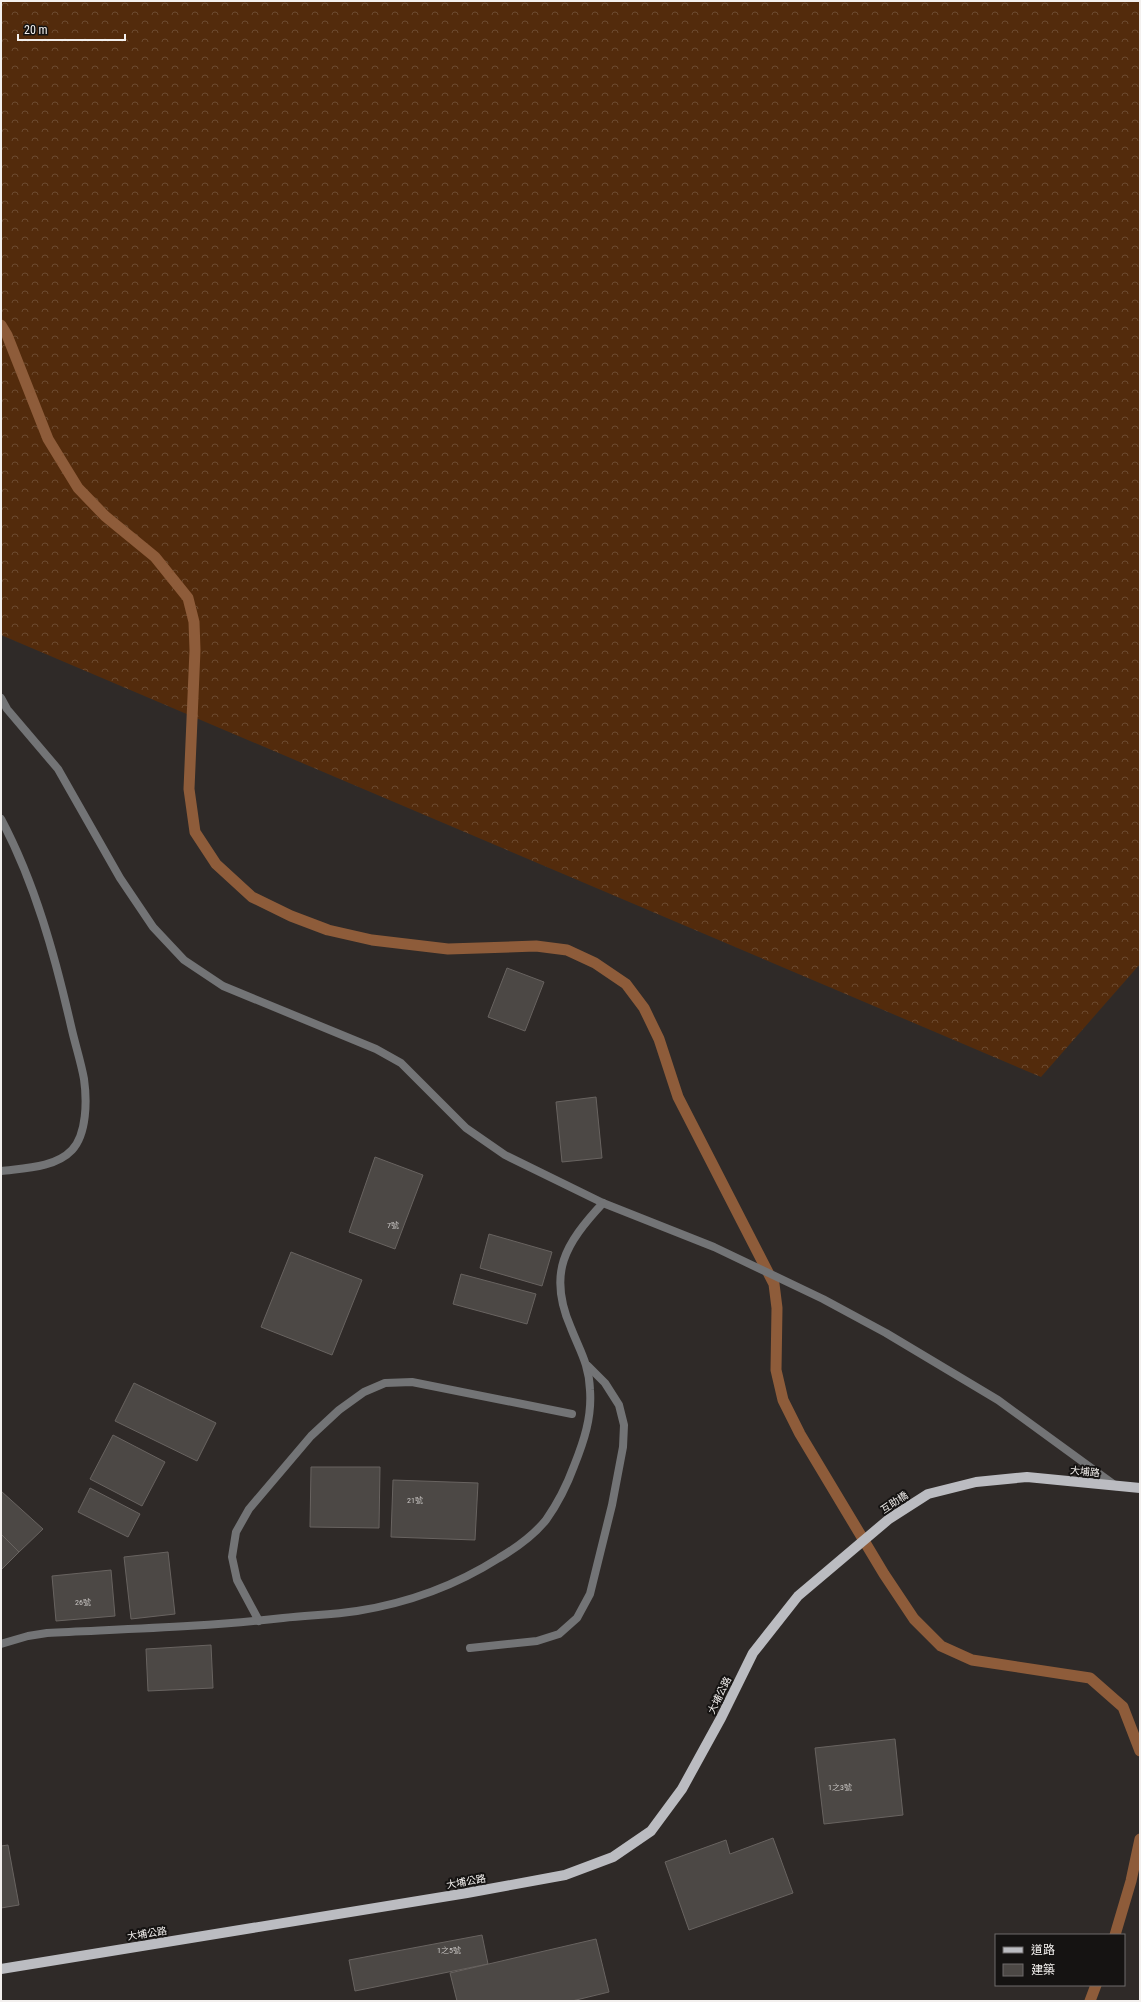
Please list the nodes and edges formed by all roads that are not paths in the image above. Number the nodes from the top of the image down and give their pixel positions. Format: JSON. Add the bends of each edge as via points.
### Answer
{"nodes":[{"id":1,"x":1,"y":698,"type":"edge"},
{"id":2,"x":4,"y":708,"type":"edge"},
{"id":3,"x":1,"y":819,"type":"edge"},
{"id":4,"x":1,"y":1172,"type":"edge"},
{"id":5,"x":603,"y":1203,"type":"junction"},
{"id":6,"x":588,"y":1366,"type":"junction"},
{"id":7,"x":572,"y":1414,"type":"dead end"},
{"id":8,"x":1027,"y":1477,"type":"joint"},
{"id":9,"x":1116,"y":1486,"type":"junction"},
{"id":10,"x":1140,"y":1488,"type":"edge"},
{"id":11,"x":798,"y":1596,"type":"joint"},
{"id":12,"x":259,"y":1621,"type":"junction"},
{"id":13,"x":1,"y":1644,"type":"edge"},
{"id":14,"x":470,"y":1648,"type":"dead end"},
{"id":15,"x":1,"y":1969,"type":"edge"}],
"edges":[{"from":1,"to":2,"type":"lane"},
{"from":2,"to":5,"type":"lane","via":[[58,769],[120,878],[153,927],[184,960],[223,986],[376,1049],[401,1063],[466,1128],[504,1154]]},
{"from":3,"to":4,"type":"lane","via":[[27,876],[61,983],[84,1080],[85,1106],[82,1132],[72,1150],[54,1162]]},
{"from":5,"to":6,"type":"lane","via":[[570,1244],[561,1271],[560,1294],[571,1328]]},
{"from":5,"to":9,"type":"lane","via":[[714,1247],[823,1299],[886,1333],[998,1400]]},
{"from":6,"to":12,"type":"lane","via":[[591,1391],[589,1426],[580,1451],[566,1488],[545,1521],[522,1544],[472,1575],[423,1596],[357,1611]]},
{"from":6,"to":14,"type":"lane","via":[[606,1383],[619,1405],[624,1426],[624,1447],[590,1594],[577,1618],[559,1634],[537,1641]]},
{"from":7,"to":12,"type":"lane","via":[[412,1382],[385,1383],[364,1392],[339,1410],[311,1436],[249,1509],[236,1532],[232,1557],[237,1580]]},
{"from":8,"to":9,"type":"main road","name":"大埔路"},
{"from":8,"to":11,"type":"main road","name":"互助橋","via":[[976,1482],[928,1494],[889,1519]]},
{"from":9,"to":10,"type":"main road","name":"大埔路"},
{"from":11,"to":15,"type":"main road","name":"大埔公路","via":[[753,1653],[682,1789],[651,1830],[612,1857],[564,1875],[467,1893]]},
{"from":12,"to":13,"type":"lane","via":[[47,1632]]}]}
